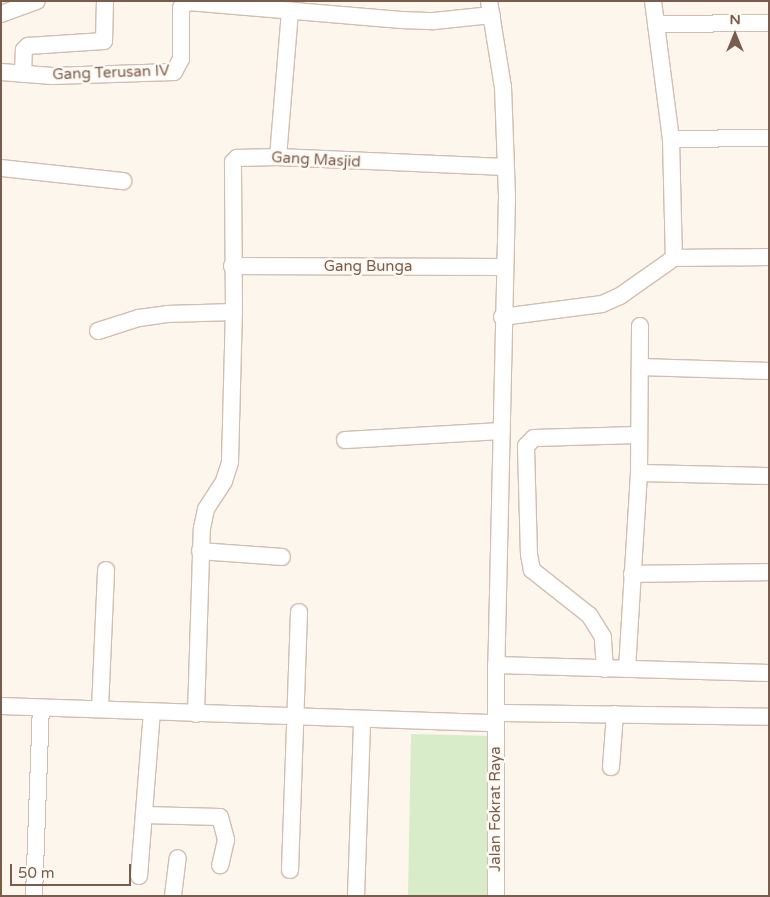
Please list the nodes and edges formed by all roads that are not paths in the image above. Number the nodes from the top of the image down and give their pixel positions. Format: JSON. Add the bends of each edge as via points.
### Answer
{"nodes":[{"id":1,"x":37,"y":1,"type":"edge"},
{"id":2,"x":105,"y":1,"type":"edge"},
{"id":3,"x":653,"y":1,"type":"edge"},
{"id":4,"x":188,"y":2,"type":"edge"},
{"id":5,"x":241,"y":3,"type":"edge"},
{"id":6,"x":491,"y":8,"type":"edge"},
{"id":7,"x":290,"y":10,"type":"junction"},
{"id":8,"x":1,"y":14,"type":"edge"},
{"id":9,"x":769,"y":23,"type":"edge"},
{"id":10,"x":656,"y":24,"type":"junction"},
{"id":11,"x":1,"y":72,"type":"edge"},
{"id":12,"x":23,"y":74,"type":"junction"},
{"id":13,"x":769,"y":138,"type":"edge"},
{"id":14,"x":671,"y":139,"type":"junction"},
{"id":15,"x":278,"y":157,"type":"junction"},
{"id":16,"x":506,"y":167,"type":"junction"},
{"id":17,"x":1,"y":168,"type":"edge"},
{"id":18,"x":123,"y":181,"type":"dead end"},
{"id":19,"x":769,"y":257,"type":"edge"},
{"id":20,"x":674,"y":258,"type":"junction"},
{"id":21,"x":232,"y":266,"type":"junction"},
{"id":22,"x":504,"y":267,"type":"junction"},
{"id":23,"x":234,"y":312,"type":"junction"},
{"id":24,"x":502,"y":317,"type":"junction"},
{"id":25,"x":640,"y":326,"type":"dead end"},
{"id":26,"x":98,"y":331,"type":"dead end"},
{"id":27,"x":640,"y":367,"type":"junction"},
{"id":28,"x":769,"y":371,"type":"edge"},
{"id":29,"x":502,"y":431,"type":"junction"},
{"id":30,"x":638,"y":435,"type":"junction"},
{"id":31,"x":345,"y":440,"type":"dead end"},
{"id":32,"x":639,"y":473,"type":"junction"},
{"id":33,"x":769,"y":476,"type":"edge"},
{"id":34,"x":200,"y":551,"type":"junction"},
{"id":35,"x":282,"y":557,"type":"dead end"},
{"id":36,"x":106,"y":570,"type":"dead end"},
{"id":37,"x":769,"y":572,"type":"edge"},
{"id":38,"x":632,"y":574,"type":"junction"},
{"id":39,"x":299,"y":612,"type":"dead end"},
{"id":40,"x":496,"y":665,"type":"junction"},
{"id":41,"x":606,"y":669,"type":"junction"},
{"id":42,"x":628,"y":669,"type":"junction"},
{"id":43,"x":769,"y":673,"type":"edge"},
{"id":44,"x":1,"y":706,"type":"edge"},
{"id":45,"x":41,"y":708,"type":"junction"},
{"id":46,"x":100,"y":709,"type":"junction"},
{"id":47,"x":152,"y":712,"type":"junction"},
{"id":48,"x":196,"y":714,"type":"junction"},
{"id":49,"x":615,"y":714,"type":"junction"},
{"id":50,"x":769,"y":716,"type":"edge"},
{"id":51,"x":295,"y":718,"type":"junction"},
{"id":52,"x":496,"y":718,"type":"junction"},
{"id":53,"x":362,"y":720,"type":"junction"},
{"id":54,"x":611,"y":767,"type":"dead end"},
{"id":55,"x":144,"y":815,"type":"junction"},
{"id":56,"x":178,"y":858,"type":"dead end"},
{"id":57,"x":220,"y":865,"type":"dead end"},
{"id":58,"x":290,"y":870,"type":"dead end"},
{"id":59,"x":139,"y":876,"type":"dead end"},
{"id":60,"x":34,"y":896,"type":"edge"},
{"id":61,"x":173,"y":896,"type":"edge"},
{"id":62,"x":356,"y":896,"type":"edge"},
{"id":63,"x":496,"y":896,"type":"edge"}],
"edges":[{"from":1,"to":8,"type":"street"},
{"from":2,"to":12,"type":"street","via":[[104,41],[28,46],[24,50]]},
{"from":3,"to":10,"type":"street"},
{"from":4,"to":5,"type":"street"},
{"from":4,"to":12,"type":"street","name":"Gang Terusan IV","via":[[181,8],[180,59],[174,72]]},
{"from":5,"to":7,"type":"street"},
{"from":6,"to":7,"type":"street","via":[[434,21]]},
{"from":6,"to":16,"type":"street","name":"Jalan Fokrat Raya","via":[[503,87]]},
{"from":7,"to":15,"type":"street"},
{"from":9,"to":10,"type":"street"},
{"from":10,"to":14,"type":"street"},
{"from":11,"to":12,"type":"street","name":"Gang Terusan IV"},
{"from":13,"to":14,"type":"street"},
{"from":14,"to":20,"type":"street"},
{"from":15,"to":16,"type":"street","name":"Gang Masjid"},
{"from":15,"to":21,"type":"street","name":"Gang Masjid","via":[[237,158],[233,162]]},
{"from":16,"to":22,"type":"street","name":"Jalan Fokrat Raya"},
{"from":17,"to":18,"type":"street"},
{"from":19,"to":20,"type":"street"},
{"from":20,"to":24,"type":"street","via":[[620,296],[602,304]]},
{"from":21,"to":22,"type":"street","name":"Gang Bunga"},
{"from":21,"to":23,"type":"street"},
{"from":22,"to":24,"type":"street","name":"Jalan Fokrat Raya"},
{"from":23,"to":26,"type":"street","via":[[160,315]]},
{"from":23,"to":34,"type":"street","via":[[230,462],[224,481],[206,509]]},
{"from":24,"to":29,"type":"street","name":"Jalan Fokrat Raya"},
{"from":25,"to":27,"type":"street"},
{"from":27,"to":28,"type":"street"},
{"from":27,"to":30,"type":"street"},
{"from":29,"to":31,"type":"street"},
{"from":29,"to":40,"type":"street","name":"Jalan Fokrat Raya"},
{"from":30,"to":32,"type":"street"},
{"from":30,"to":41,"type":"street","via":[[534,438],[526,446],[528,555],[532,570],[589,615],[603,637]]},
{"from":32,"to":33,"type":"street"},
{"from":32,"to":38,"type":"street"},
{"from":34,"to":35,"type":"street"},
{"from":34,"to":48,"type":"street"},
{"from":36,"to":46,"type":"street"},
{"from":37,"to":38,"type":"street"},
{"from":38,"to":42,"type":"street"},
{"from":39,"to":51,"type":"street"},
{"from":40,"to":41,"type":"street"},
{"from":40,"to":52,"type":"street","name":"Jalan Fokrat Raya"},
{"from":41,"to":42,"type":"street"},
{"from":42,"to":43,"type":"street"},
{"from":44,"to":45,"type":"street"},
{"from":45,"to":46,"type":"street"},
{"from":45,"to":60,"type":"street"},
{"from":46,"to":47,"type":"street"},
{"from":47,"to":48,"type":"street"},
{"from":47,"to":55,"type":"street"},
{"from":48,"to":51,"type":"street"},
{"from":49,"to":50,"type":"street"},
{"from":49,"to":52,"type":"street"},
{"from":49,"to":54,"type":"street"},
{"from":51,"to":53,"type":"street"},
{"from":51,"to":58,"type":"street"},
{"from":52,"to":53,"type":"street"},
{"from":52,"to":63,"type":"street","name":"Jalan Fokrat Raya"},
{"from":53,"to":62,"type":"street"},
{"from":55,"to":57,"type":"street","via":[[220,817],[226,840]]},
{"from":55,"to":59,"type":"street"},
{"from":56,"to":61,"type":"street"}]}
